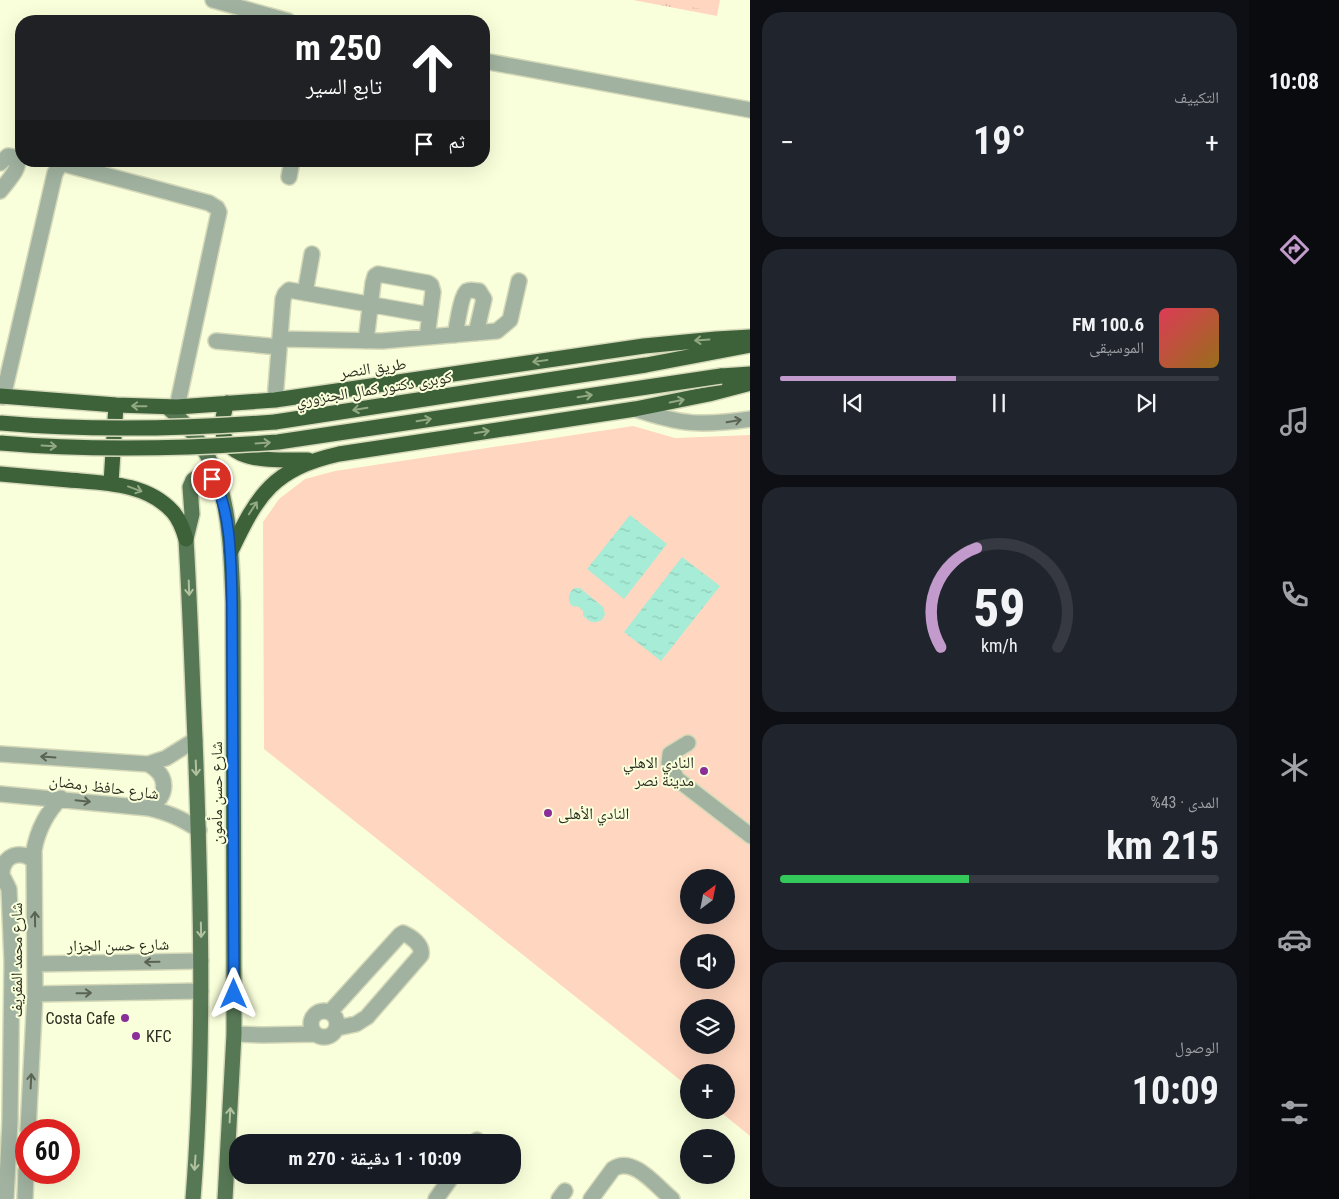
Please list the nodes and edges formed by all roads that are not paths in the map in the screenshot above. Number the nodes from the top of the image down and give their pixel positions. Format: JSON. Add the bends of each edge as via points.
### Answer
{"nodes":[{"id":1,"x":212,"y":0,"type":"edge"},
{"id":2,"x":266,"y":15,"type":"edge"},
{"id":3,"x":490,"y":62,"type":"edge"},
{"id":4,"x":750,"y":110,"type":"edge"},
{"id":5,"x":15,"y":159,"type":"edge"},
{"id":6,"x":0,"y":163,"type":"edge"},
{"id":7,"x":18,"y":167,"type":"edge"},
{"id":8,"x":59,"y":167,"type":"edge"},
{"id":9,"x":75,"y":167,"type":"edge"},
{"id":10,"x":291,"y":167,"type":"edge"},
{"id":11,"x":289,"y":177,"type":"dead end"},
{"id":12,"x":0,"y":191,"type":"edge"},
{"id":13,"x":312,"y":254,"type":"dead end"},
{"id":14,"x":519,"y":281,"type":"dead end"},
{"id":15,"x":305,"y":293,"type":"junction"},
{"id":16,"x":370,"y":305,"type":"junction"},
{"id":17,"x":430,"y":315,"type":"junction"},
{"id":18,"x":476,"y":333,"type":"junction"},
{"id":19,"x":455,"y":335,"type":"junction"},
{"id":20,"x":427,"y":337,"type":"junction"},
{"id":21,"x":750,"y":337,"type":"edge"},
{"id":22,"x":366,"y":341,"type":"junction"},
{"id":23,"x":216,"y":342,"type":"dead end"},
{"id":24,"x":280,"y":343,"type":"junction"},
{"id":25,"x":750,"y":345,"type":"edge"},
{"id":26,"x":750,"y":374,"type":"edge"},
{"id":27,"x":750,"y":383,"type":"edge"},
{"id":28,"x":1,"y":397,"type":"edge"},
{"id":29,"x":275,"y":400,"type":"junction"},
{"id":30,"x":227,"y":403,"type":"junction"},
{"id":31,"x":116,"y":405,"type":"junction"},
{"id":32,"x":172,"y":407,"type":"junction"},
{"id":33,"x":635,"y":409,"type":"junction"},
{"id":34,"x":750,"y":419,"type":"edge"},
{"id":35,"x":0,"y":423,"type":"edge"},
{"id":36,"x":0,"y":444,"type":"edge"},
{"id":37,"x":313,"y":460,"type":"junction"},
{"id":38,"x":0,"y":474,"type":"edge"},
{"id":39,"x":111,"y":483,"type":"junction"},
{"id":40,"x":224,"y":508,"type":"junction"},
{"id":41,"x":186,"y":539,"type":"junction"},
{"id":42,"x":231,"y":551,"type":"junction"},
{"id":43,"x":195,"y":740,"type":"junction"},
{"id":44,"x":688,"y":743,"type":"dead end"},
{"id":45,"x":0,"y":754,"type":"edge"},
{"id":46,"x":148,"y":764,"type":"junction"},
{"id":47,"x":0,"y":794,"type":"edge"},
{"id":48,"x":61,"y":798,"type":"junction"},
{"id":49,"x":148,"y":808,"type":"junction"},
{"id":50,"x":199,"y":830,"type":"junction"},
{"id":51,"x":750,"y":836,"type":"edge"},
{"id":52,"x":34,"y":861,"type":"junction"},
{"id":53,"x":1,"y":872,"type":"edge"},
{"id":54,"x":6,"y":959,"type":"edge"},
{"id":55,"x":201,"y":961,"type":"junction"},
{"id":56,"x":35,"y":964,"type":"junction"},
{"id":57,"x":201,"y":991,"type":"junction"},
{"id":58,"x":35,"y":994,"type":"junction"},
{"id":59,"x":330,"y":1012,"type":"junction"},
{"id":60,"x":338,"y":1028,"type":"junction"},
{"id":61,"x":234,"y":1034,"type":"junction"},
{"id":62,"x":314,"y":1034,"type":"junction"},
{"id":63,"x":5,"y":1119,"type":"edge"},
{"id":64,"x":29,"y":1119,"type":"edge"},
{"id":65,"x":26,"y":1184,"type":"edge"},
{"id":66,"x":447,"y":1184,"type":"edge"},
{"id":67,"x":6,"y":1199,"type":"edge"},
{"id":68,"x":25,"y":1199,"type":"edge"},
{"id":69,"x":193,"y":1199,"type":"edge"},
{"id":70,"x":225,"y":1199,"type":"edge"},
{"id":71,"x":436,"y":1199,"type":"edge"},
{"id":72,"x":591,"y":1199,"type":"edge"},
{"id":73,"x":672,"y":1199,"type":"edge"}],
"edges":[{"from":1,"to":2,"type":"street"},
{"from":3,"to":4,"type":"street"},
{"from":5,"to":6,"type":"street","via":[[8,156]]},
{"from":7,"to":12,"type":"street"},
{"from":8,"to":28,"type":"street"},
{"from":9,"to":32,"type":"street","via":[[209,203],[220,212]]},
{"from":10,"to":11,"type":"street"},
{"from":13,"to":15,"type":"street"},
{"from":14,"to":18,"type":"street","via":[[510,320],[498,331]]},
{"from":15,"to":16,"type":"street"},
{"from":15,"to":24,"type":"street","via":[[288,290],[285,294]]},
{"from":16,"to":17,"type":"street"},
{"from":16,"to":17,"type":"street","via":[[375,276],[382,274],[431,285]]},
{"from":16,"to":22,"type":"street"},
{"from":17,"to":20,"type":"street"},
{"from":18,"to":19,"type":"street"},
{"from":18,"to":19,"type":"street","via":[[484,299],[479,291],[468,290],[463,296]]},
{"from":19,"to":20,"type":"street"},
{"from":20,"to":22,"type":"street"},
{"from":21,"to":29,"type":"highway","name":"طريق النصر","one_way":true,"via":[[644,346]]},
{"from":22,"to":24,"type":"street"},
{"from":23,"to":24,"type":"street"},
{"from":24,"to":29,"type":"street"},
{"from":25,"to":35,"type":"highway","name":"كوبرى دكتور كمال الجنزوري","one_way":true,"bridge":true,"via":[[275,422],[129,428]]},
{"from":36,"to":26,"type":"highway","one_way":true,"bridge":true,"via":[[129,448],[278,442]]},
{"from":33,"to":27,"type":"highway","one_way":true},
{"from":28,"to":31,"type":"highway","name":"طريق النصر"},
{"from":29,"to":30,"type":"highway","name":"طريق النصر"},
{"from":30,"to":32,"type":"highway","name":"طريق النصر"},
{"from":30,"to":37,"type":"highway","via":[[223,431],[226,440],[239,452],[262,460]]},
{"from":32,"to":31,"type":"highway","name":"طريق النصر","one_way":true},
{"from":31,"to":39,"type":"highway"},
{"from":32,"to":40,"type":"main road","name":"شارع حسن مأمون","via":[[206,451],[218,479]]},
{"from":33,"to":34,"type":"street","one_way":true,"via":[[689,424]]},
{"from":37,"to":33,"type":"highway","one_way":true},
{"from":42,"to":37,"type":"highway","one_way":true,"via":[[253,507],[269,487],[290,471]]},
{"from":38,"to":39,"type":"highway"},
{"from":39,"to":41,"type":"highway","one_way":true,"via":[[151,495],[167,506],[180,521]]},
{"from":40,"to":41,"type":"main road","name":"شارع حسن مأمون","via":[[212,479],[205,475],[196,477],[191,483],[192,514]]},
{"from":40,"to":42,"type":"main road","name":"شارع حسن مأمون"},
{"from":41,"to":43,"type":"main road","name":"شارع حسن مأمون","one_way":true},
{"from":42,"to":61,"type":"main road","name":"شارع حسن مأمون"},
{"from":43,"to":46,"type":"street","name":"شارع حافظ رمضان","via":[[166,758]]},
{"from":43,"to":50,"type":"main road","name":"شارع حسن مأمون","one_way":true},
{"from":44,"to":51,"type":"street","via":[[670,754],[669,763],[677,779]]},
{"from":46,"to":45,"type":"street","name":"شارع حافظ رمضان","one_way":true},
{"from":46,"to":49,"type":"street","via":[[161,774],[164,790],[156,804]]},
{"from":47,"to":48,"type":"street","name":"شارع حافظ رمضان"},
{"from":48,"to":49,"type":"street","name":"شارع حافظ رمضان","one_way":true},
{"from":48,"to":52,"type":"street","name":"شارع محمد المقريف","via":[[40,827]]},
{"from":49,"to":50,"type":"street","name":"شارع حافظ رمضان","via":[[180,817]]},
{"from":50,"to":55,"type":"main road","name":"شارع حسن مأمون","one_way":true},
{"from":52,"to":53,"type":"street","via":[[26,855],[16,855],[7,860]]},
{"from":56,"to":52,"type":"street","name":"شارع محمد المقريف","one_way":true},
{"from":53,"to":54,"type":"street","name":"شارع محمد المقريف","via":[[9,889]]},
{"from":54,"to":63,"type":"street","name":"شارع محمد المقريف"},
{"from":55,"to":56,"type":"street","name":"شارع حسن الجزار","one_way":true},
{"from":55,"to":57,"type":"main road","name":"شارع حسن مأمون"},
{"from":56,"to":58,"type":"street","name":"شارع محمد المقريف"},
{"from":58,"to":57,"type":"street","one_way":true},
{"from":57,"to":69,"type":"main road","name":"شارع حسن مأمون","one_way":true},
{"from":64,"to":58,"type":"street","name":"شارع محمد المقريف","one_way":true},
{"from":59,"to":60,"type":"street","via":[[338,1022]]},
{"from":59,"to":60,"type":"street","via":[[400,935],[407,935],[420,946],[419,959],[367,1018]]},
{"from":59,"to":62,"type":"street","via":[[315,1015],[311,1024]]},
{"from":60,"to":62,"type":"street","via":[[326,1038]]},
{"from":61,"to":62,"type":"street"},
{"from":70,"to":61,"type":"main road","name":"شارع حسن مأمون","one_way":true},
{"from":63,"to":67,"type":"street","name":"شارع محمد المقريف"},
{"from":65,"to":68,"type":"street"},
{"from":66,"to":71,"type":"street"},
{"from":72,"to":73,"type":"street","via":[[613,1169],[626,1164],[635,1167]]}]}
